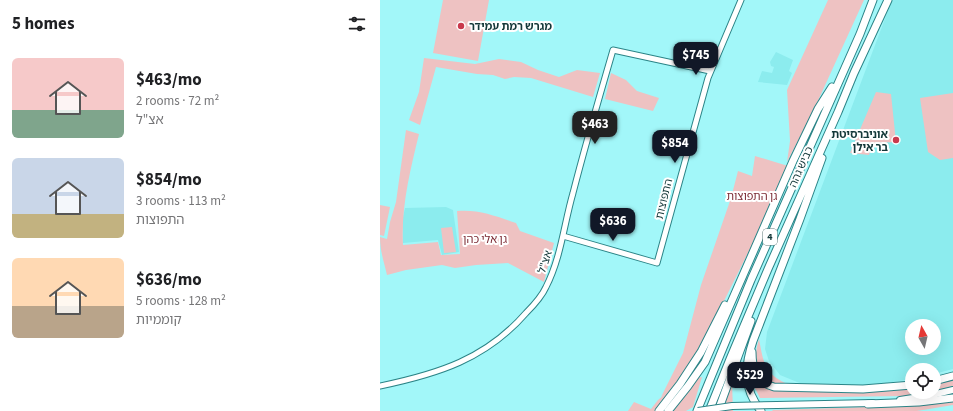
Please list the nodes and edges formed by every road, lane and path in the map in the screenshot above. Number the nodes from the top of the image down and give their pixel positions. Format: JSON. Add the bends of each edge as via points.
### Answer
{"nodes":[{"id":1,"x":741,"y":0,"type":"edge"},
{"id":2,"x":873,"y":0,"type":"edge"},
{"id":3,"x":888,"y":0,"type":"edge"},
{"id":4,"x":846,"y":65,"type":"junction"},
{"id":5,"x":710,"y":71,"type":"junction"},
{"id":6,"x":838,"y":112,"type":"junction"},
{"id":7,"x":563,"y":236,"type":"junction"},
{"id":8,"x":751,"y":255,"type":"junction"},
{"id":9,"x":768,"y":269,"type":"junction"},
{"id":10,"x":753,"y":341,"type":"junction"},
{"id":11,"x":953,"y":376,"type":"edge"},
{"id":12,"x":941,"y":379,"type":"edge"},
{"id":13,"x":380,"y":386,"type":"edge"},
{"id":14,"x":905,"y":386,"type":"edge"},
{"id":15,"x":953,"y":390,"type":"edge"},
{"id":16,"x":953,"y":398,"type":"edge"},
{"id":17,"x":868,"y":404,"type":"junction"},
{"id":18,"x":659,"y":411,"type":"edge"},
{"id":19,"x":668,"y":411,"type":"edge"},
{"id":20,"x":698,"y":411,"type":"edge"},
{"id":21,"x":709,"y":411,"type":"edge"},
{"id":22,"x":718,"y":411,"type":"edge"},
{"id":23,"x":761,"y":411,"type":"edge"}],
"edges":[{"from":1,"to":5,"type":"street","name":"התפוצות"},
{"from":2,"to":4,"type":"highway","name":"כביש גהה","number":"4"},
{"from":3,"to":6,"type":"highway","name":"כביש גהה","number":"4"},
{"from":4,"to":8,"type":"highway","via":[[818,109]]},
{"from":4,"to":20,"type":"highway","name":"כביש גהה","number":"4","via":[[751,280]]},
{"from":5,"to":7,"type":"street","name":"אצ\"ל","via":[[613,50]]},
{"from":5,"to":7,"type":"street","name":"התפוצות","via":[[658,263]]},
{"from":6,"to":9,"type":"highway","name":"כביש גהה","number":"4"},
{"from":6,"to":10,"type":"highway"},
{"from":7,"to":13,"type":"street","name":"אצ\"ל","via":[[546,287],[513,328],[474,356],[453,366]]},
{"from":8,"to":18,"type":"highway","via":[[701,352]]},
{"from":8,"to":19,"type":"highway","via":[[705,362]]},
{"from":9,"to":21,"type":"highway","name":"כביש גהה","number":"4"},
{"from":9,"to":22,"type":"highway"},
{"from":10,"to":14,"type":"highway","via":[[752,358],[755,372],[762,382],[774,387],[863,389]]},
{"from":10,"to":23,"type":"highway","via":[[747,364],[747,383],[753,400]]},
{"from":11,"to":12,"type":"highway"},
{"from":15,"to":17,"type":"main road"},
{"from":16,"to":17,"type":"highway"},
{"from":17,"to":20,"type":"main road","bridge":true,"via":[[732,406]]}]}
